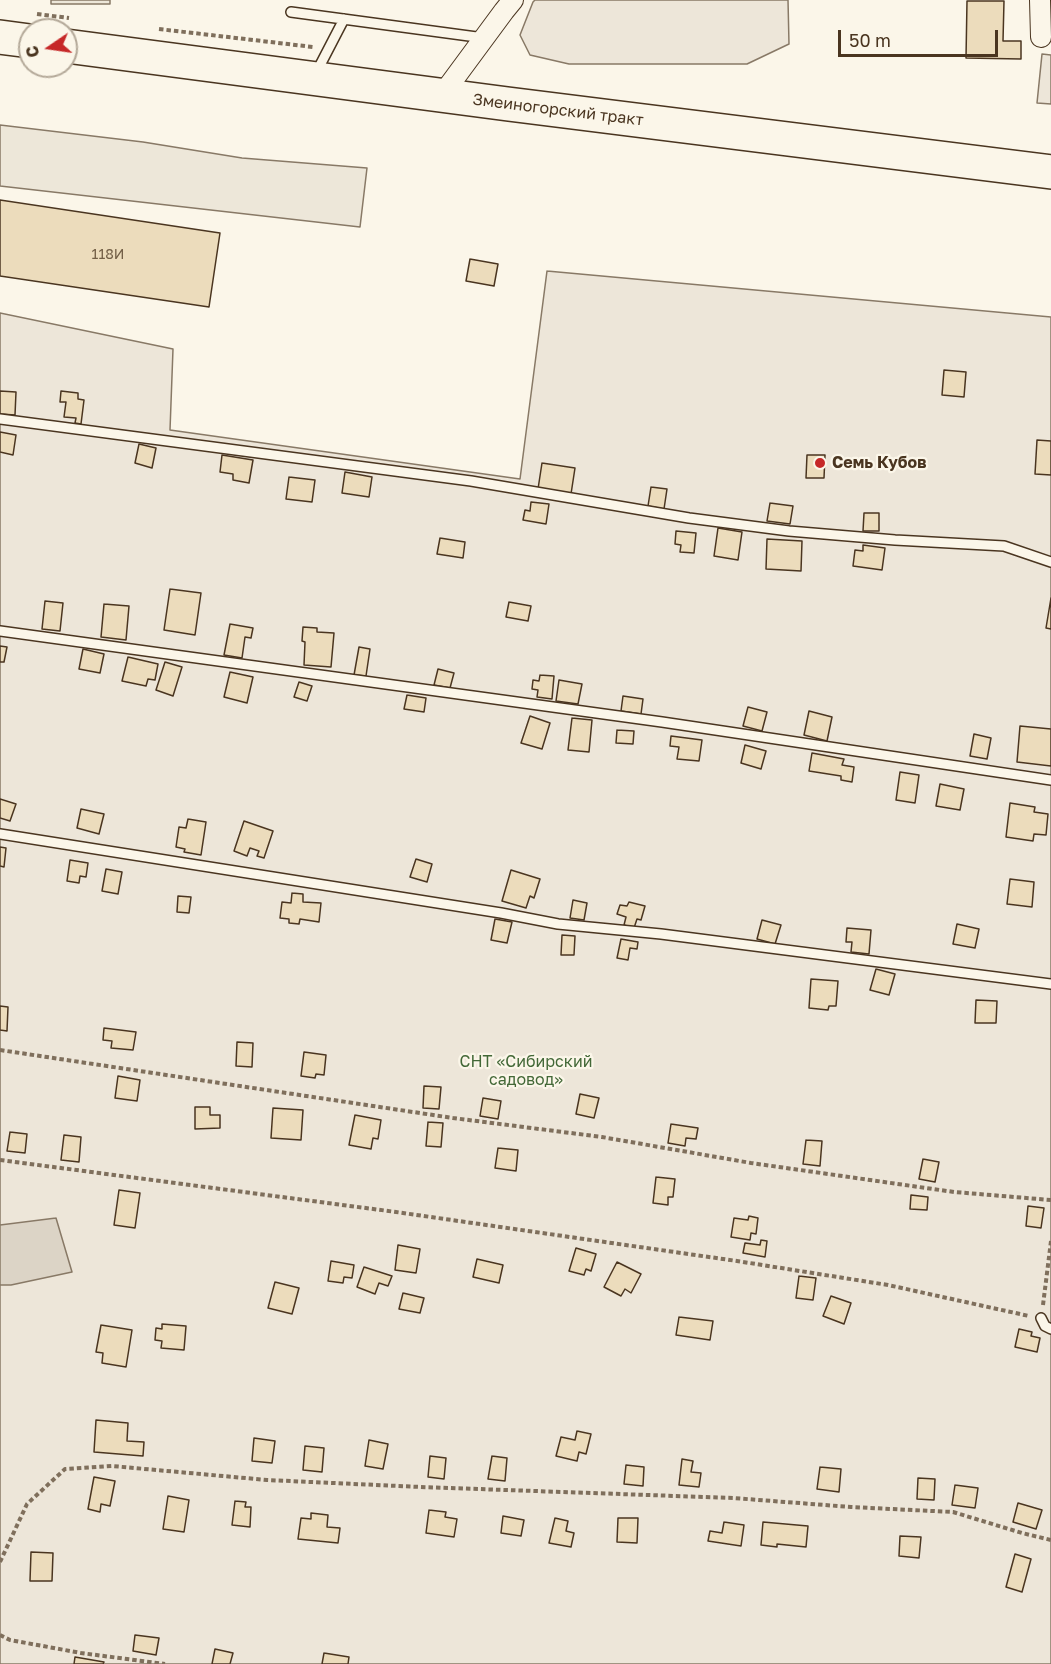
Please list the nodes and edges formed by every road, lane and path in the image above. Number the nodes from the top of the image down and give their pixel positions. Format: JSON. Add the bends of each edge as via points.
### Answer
{"nodes":[{"id":1,"x":513,"y":0,"type":"edge"},
{"id":2,"x":1040,"y":0,"type":"edge"},
{"id":3,"x":291,"y":12,"type":"dead end"},
{"id":4,"x":344,"y":19,"type":"junction"},
{"id":5,"x":157,"y":28,"type":"dead end"},
{"id":6,"x":78,"y":33,"type":"edge"},
{"id":7,"x":18,"y":35,"type":"edge"},
{"id":8,"x":0,"y":37,"type":"edge"},
{"id":9,"x":18,"y":38,"type":"edge"},
{"id":10,"x":484,"y":38,"type":"junction"},
{"id":11,"x":1041,"y":38,"type":"dead end"},
{"id":12,"x":0,"y":45,"type":"edge"},
{"id":13,"x":328,"y":49,"type":"junction"},
{"id":14,"x":313,"y":79,"type":"junction"},
{"id":15,"x":442,"y":95,"type":"junction"},
{"id":16,"x":1051,"y":172,"type":"edge"},
{"id":17,"x":0,"y":419,"type":"edge"},
{"id":18,"x":1051,"y":562,"type":"edge"},
{"id":19,"x":0,"y":631,"type":"edge"},
{"id":20,"x":1051,"y":780,"type":"edge"},
{"id":21,"x":0,"y":834,"type":"edge"},
{"id":22,"x":1051,"y":984,"type":"edge"},
{"id":23,"x":0,"y":1050,"type":"edge"},
{"id":24,"x":0,"y":1160,"type":"edge"},
{"id":25,"x":1051,"y":1200,"type":"edge"},
{"id":26,"x":1051,"y":1241,"type":"edge"},
{"id":27,"x":1041,"y":1318,"type":"junction"},
{"id":28,"x":1051,"y":1329,"type":"edge"},
{"id":29,"x":1051,"y":1540,"type":"edge"},
{"id":30,"x":0,"y":1562,"type":"edge"},
{"id":31,"x":0,"y":1635,"type":"edge"},
{"id":32,"x":165,"y":1664,"type":"edge"}],
"edges":[{"from":1,"to":10,"type":"street"},
{"from":2,"to":11,"type":"street"},
{"from":3,"to":4,"type":"lane"},
{"from":4,"to":10,"type":"lane"},
{"from":4,"to":13,"type":"lane"},
{"from":5,"to":13,"type":"path"},
{"from":6,"to":14,"type":"highway","name":"Змеиногорский тракт"},
{"from":7,"to":8,"type":"highway"},
{"from":9,"to":12,"type":"highway"},
{"from":10,"to":15,"type":"street"},
{"from":13,"to":14,"type":"lane"},
{"from":14,"to":15,"type":"highway","name":"Змеиногорский тракт"},
{"from":15,"to":16,"type":"highway","name":"Змеиногорский тракт"},
{"from":17,"to":18,"type":"lane","via":[[471,481],[700,520],[801,532],[1004,546]]},
{"from":19,"to":20,"type":"lane","via":[[639,718]]},
{"from":21,"to":22,"type":"lane","via":[[558,924]]},
{"from":23,"to":25,"type":"path","via":[[931,1189]]},
{"from":24,"to":27,"type":"path","via":[[737,1261],[888,1285]]},
{"from":26,"to":27,"type":"path"},
{"from":27,"to":28,"type":"lane"},
{"from":29,"to":30,"type":"path","via":[[953,1512],[733,1498],[267,1480],[112,1466],[65,1469],[27,1504]]},
{"from":31,"to":32,"type":"path","via":[[81,1653]]}]}
